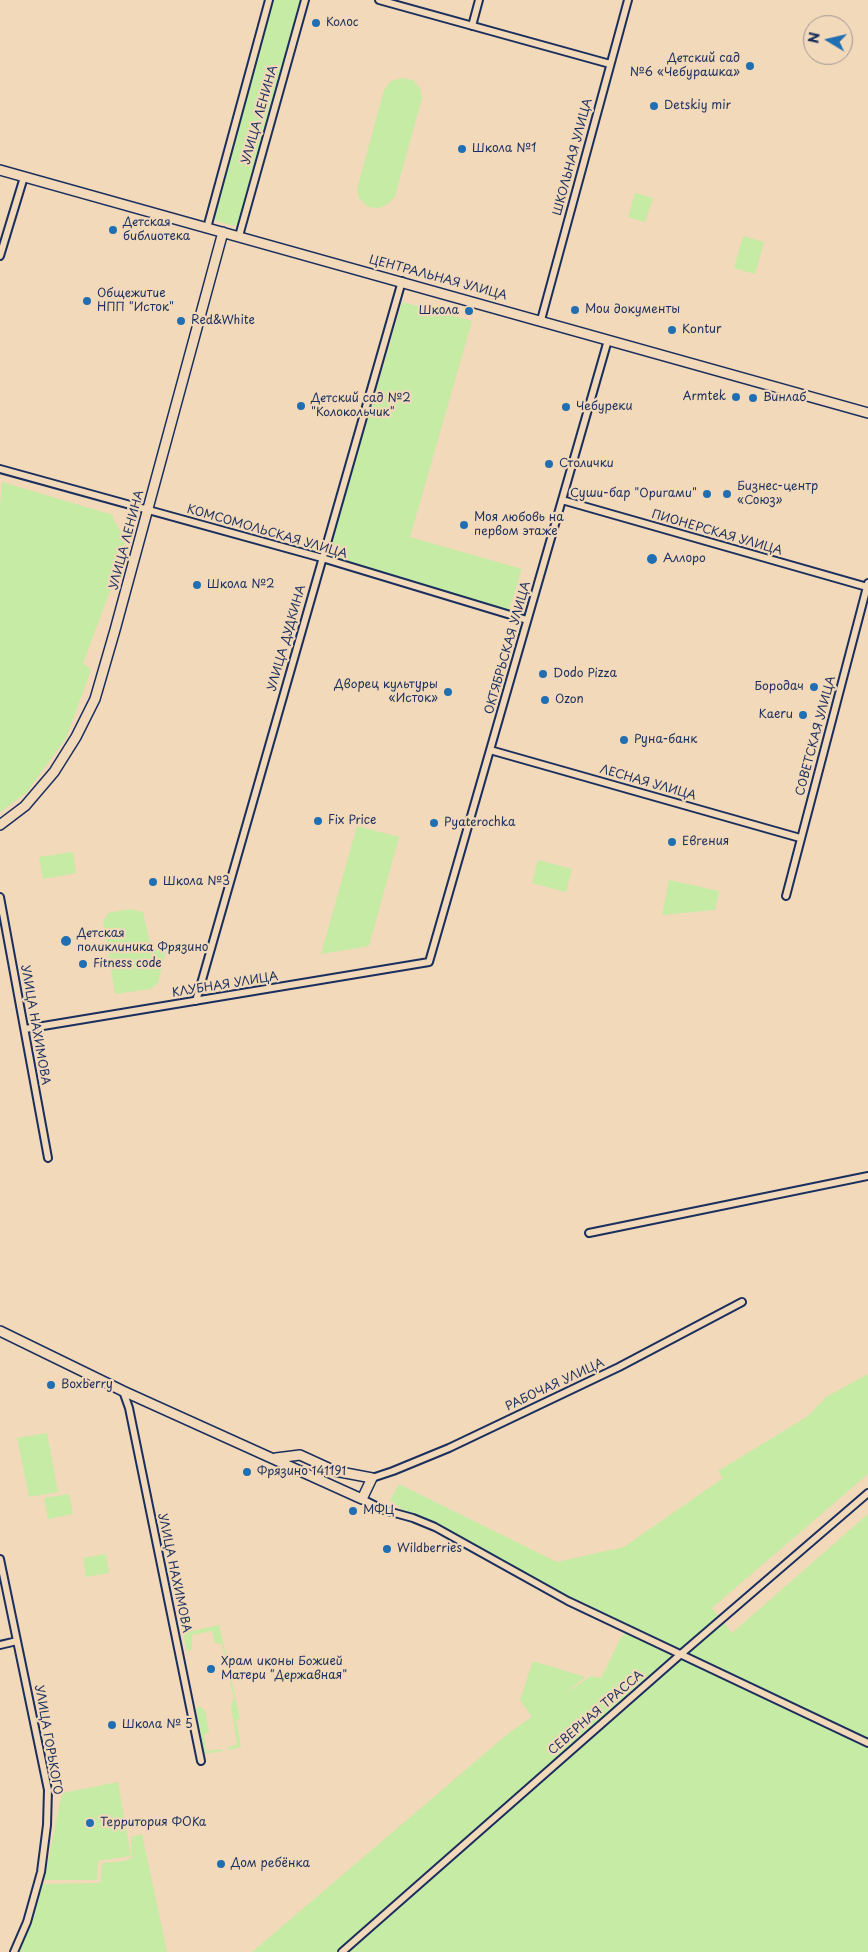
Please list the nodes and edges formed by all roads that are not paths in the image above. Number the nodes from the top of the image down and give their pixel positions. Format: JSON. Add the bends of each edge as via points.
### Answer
{"nodes":[{"id":1,"x":269,"y":0,"type":"edge"},
{"id":2,"x":305,"y":0,"type":"edge"},
{"id":3,"x":379,"y":0,"type":"edge"},
{"id":4,"x":479,"y":0,"type":"edge"},
{"id":5,"x":628,"y":0,"type":"edge"},
{"id":6,"x":472,"y":26,"type":"junction"},
{"id":7,"x":610,"y":64,"type":"junction"},
{"id":8,"x":0,"y":170,"type":"edge"},
{"id":9,"x":24,"y":177,"type":"junction"},
{"id":10,"x":207,"y":228,"type":"junction"},
{"id":11,"x":223,"y":232,"type":"junction"},
{"id":12,"x":239,"y":236,"type":"junction"},
{"id":13,"x":0,"y":256,"type":"edge"},
{"id":14,"x":402,"y":282,"type":"junction"},
{"id":15,"x":541,"y":320,"type":"junction"},
{"id":16,"x":608,"y":340,"type":"junction"},
{"id":17,"x":868,"y":413,"type":"edge"},
{"id":18,"x":0,"y":468,"type":"edge"},
{"id":19,"x":562,"y":500,"type":"junction"},
{"id":20,"x":148,"y":510,"type":"junction"},
{"id":21,"x":322,"y":558,"type":"junction"},
{"id":22,"x":867,"y":585,"type":"edge"},
{"id":23,"x":527,"y":620,"type":"junction"},
{"id":24,"x":490,"y":750,"type":"junction"},
{"id":25,"x":0,"y":825,"type":"edge"},
{"id":26,"x":800,"y":838,"type":"junction"},
{"id":27,"x":786,"y":896,"type":"dead end"},
{"id":28,"x":0,"y":897,"type":"edge"},
{"id":29,"x":429,"y":962,"type":"joint"},
{"id":30,"x":196,"y":1001,"type":"junction"},
{"id":31,"x":25,"y":1029,"type":"junction"},
{"id":32,"x":48,"y":1158,"type":"dead end"},
{"id":33,"x":868,"y":1176,"type":"edge"},
{"id":34,"x":589,"y":1233,"type":"dead end"},
{"id":35,"x":742,"y":1302,"type":"dead end"},
{"id":36,"x":0,"y":1331,"type":"edge"},
{"id":37,"x":123,"y":1391,"type":"junction"},
{"id":38,"x":276,"y":1458,"type":"junction"},
{"id":39,"x":372,"y":1478,"type":"junction"},
{"id":40,"x":868,"y":1494,"type":"edge"},
{"id":41,"x":362,"y":1499,"type":"junction"},
{"id":42,"x":0,"y":1559,"type":"edge"},
{"id":43,"x":17,"y":1641,"type":"junction"},
{"id":44,"x":0,"y":1645,"type":"edge"},
{"id":45,"x":681,"y":1654,"type":"junction"},
{"id":46,"x":868,"y":1743,"type":"edge"},
{"id":47,"x":201,"y":1761,"type":"dead end"},
{"id":48,"x":14,"y":1952,"type":"edge"},
{"id":49,"x":342,"y":1952,"type":"edge"}],
"edges":[{"from":1,"to":10,"type":"street","name":"УЛИЦА ЛЕНИНА"},
{"from":2,"to":12,"type":"street","name":"УЛИЦА ЛЕНИНА"},
{"from":3,"to":6,"type":"street"},
{"from":4,"to":6,"type":"street"},
{"from":5,"to":7,"type":"street","name":"ШКОЛЬНАЯ УЛИЦА"},
{"from":6,"to":7,"type":"street"},
{"from":7,"to":15,"type":"street","name":"ШКОЛЬНАЯ УЛИЦА"},
{"from":8,"to":9,"type":"street","name":"ЦЕНТРАЛЬНАЯ УЛИЦА"},
{"from":9,"to":10,"type":"street","name":"ЦЕНТРАЛЬНАЯ УЛИЦА"},
{"from":9,"to":13,"type":"street"},
{"from":10,"to":11,"type":"street","name":"ЦЕНТРАЛЬНАЯ УЛИЦА"},
{"from":11,"to":12,"type":"street","name":"ЦЕНТРАЛЬНАЯ УЛИЦА"},
{"from":11,"to":20,"type":"street","name":"УЛИЦА ЛЕНИНА"},
{"from":12,"to":14,"type":"street","name":"ЦЕНТРАЛЬНАЯ УЛИЦА"},
{"from":14,"to":15,"type":"street","name":"ЦЕНТРАЛЬНАЯ УЛИЦА"},
{"from":14,"to":21,"type":"street","name":"УЛИЦА ДУДКИНА"},
{"from":15,"to":16,"type":"street","name":"ЦЕНТРАЛЬНАЯ УЛИЦА"},
{"from":16,"to":17,"type":"street","name":"ЦЕНТРАЛЬНАЯ УЛИЦА"},
{"from":16,"to":19,"type":"street","name":"ОКТЯБРЬСКАЯ УЛИЦА"},
{"from":18,"to":20,"type":"street","name":"КОМСОМОЛЬСКАЯ УЛИЦА"},
{"from":19,"to":22,"type":"street","name":"ПИОНЕРСКАЯ УЛИЦА"},
{"from":19,"to":23,"type":"street","name":"ОКТЯБРЬСКАЯ УЛИЦА"},
{"from":20,"to":21,"type":"street","name":"КОМСОМОЛЬСКАЯ УЛИЦА"},
{"from":20,"to":25,"type":"street","name":"УЛИЦА ЛЕНИНА","via":[[95,699],[54,772],[24,806]]},
{"from":21,"to":23,"type":"street","name":"КОМСОМОЛЬСКАЯ УЛИЦА"},
{"from":21,"to":30,"type":"street","name":"УЛИЦА ДУДКИНА"},
{"from":22,"to":26,"type":"street","name":"СОВЕТСКАЯ УЛИЦА"},
{"from":23,"to":24,"type":"street","name":"ОКТЯБРЬСКАЯ УЛИЦА"},
{"from":24,"to":26,"type":"street","name":"ЛЕСНАЯ УЛИЦА"},
{"from":24,"to":29,"type":"street","name":"ОКТЯБРЬСКАЯ УЛИЦА"},
{"from":26,"to":27,"type":"street","name":"СОВЕТСКАЯ УЛИЦА"},
{"from":28,"to":31,"type":"street","name":"УЛИЦА НАХИМОВА"},
{"from":29,"to":30,"type":"street","name":"КЛУБНАЯ УЛИЦА"},
{"from":30,"to":31,"type":"street","name":"КЛУБНАЯ УЛИЦА"},
{"from":31,"to":32,"type":"street","name":"УЛИЦА НАХИМОВА"},
{"from":33,"to":34,"type":"street"},
{"from":35,"to":39,"type":"street","name":"РАБОЧАЯ УЛИЦА","via":[[620,1367],[449,1448]]},
{"from":36,"to":37,"type":"street"},
{"from":37,"to":38,"type":"street"},
{"from":37,"to":47,"type":"street","name":"УЛИЦА НАХИМОВА","via":[[128,1400]]},
{"from":38,"to":39,"type":"street","via":[[300,1456],[335,1471]]},
{"from":38,"to":41,"type":"street"},
{"from":39,"to":41,"type":"street"},
{"from":40,"to":45,"type":"street","name":"СЕВЕРНАЯ ТРАССА"},
{"from":41,"to":45,"type":"street","via":[[435,1527],[568,1601]]},
{"from":42,"to":43,"type":"street","name":"УЛИЦА ГОРЬКОГО"},
{"from":43,"to":44,"type":"street"},
{"from":43,"to":48,"type":"street","name":"УЛИЦА ГОРЬКОГО","via":[[48,1790],[41,1872],[27,1922]]},
{"from":45,"to":46,"type":"street"},
{"from":45,"to":49,"type":"street","name":"СЕВЕРНАЯ ТРАССА"}]}
